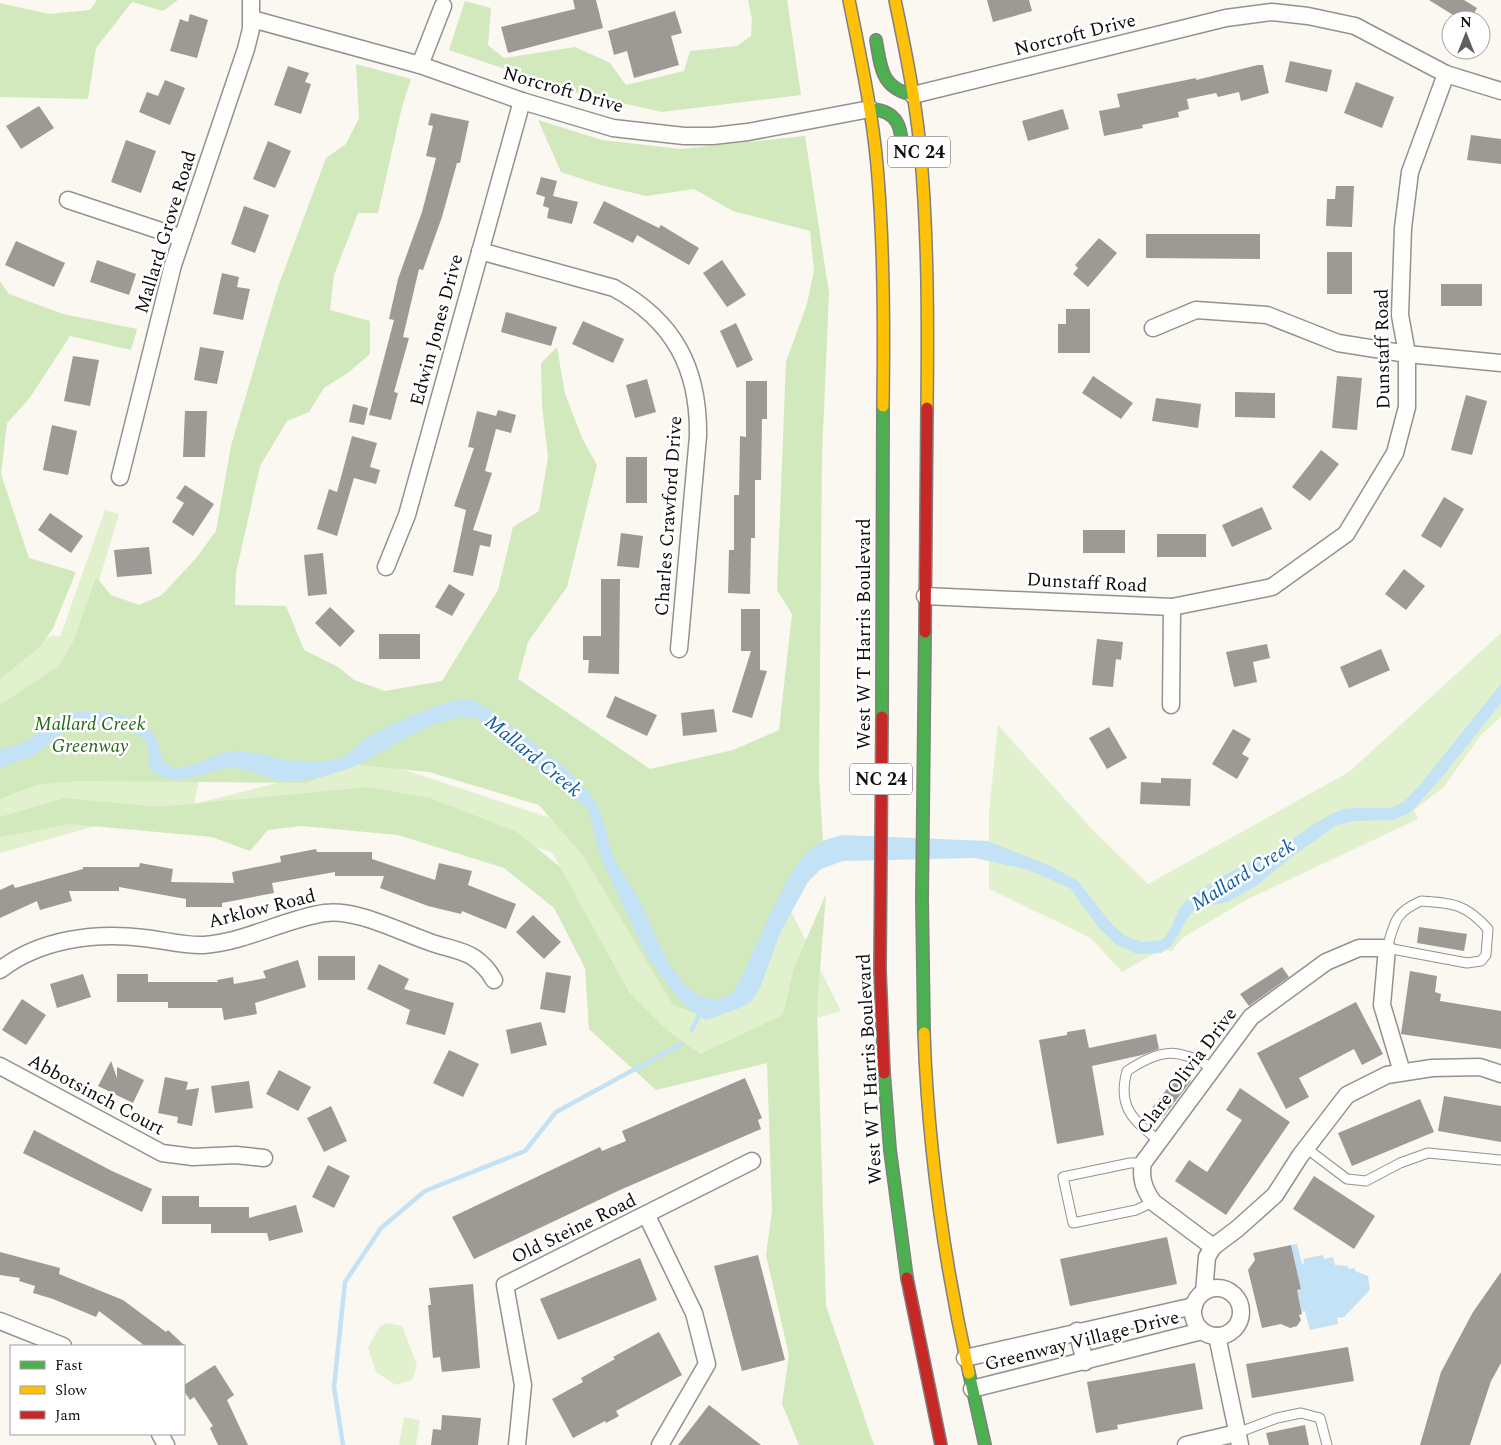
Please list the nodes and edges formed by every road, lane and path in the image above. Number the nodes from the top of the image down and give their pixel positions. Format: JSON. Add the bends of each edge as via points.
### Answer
{"nodes":[{"id":1,"x":251,"y":0,"type":"edge"},
{"id":2,"x":849,"y":0,"type":"edge"},
{"id":3,"x":895,"y":0,"type":"edge"},
{"id":4,"x":444,"y":6,"type":"dead end"},
{"id":5,"x":252,"y":19,"type":"junction"},
{"id":6,"x":874,"y":27,"type":"dead end"},
{"id":7,"x":420,"y":65,"type":"junction"},
{"id":8,"x":1446,"y":74,"type":"junction"},
{"id":9,"x":1501,"y":91,"type":"edge"},
{"id":10,"x":914,"y":96,"type":"junction"},
{"id":11,"x":522,"y":102,"type":"junction"},
{"id":12,"x":870,"y":109,"type":"junction"},
{"id":13,"x":904,"y":171,"type":"dead end"},
{"id":14,"x":68,"y":200,"type":"dead end"},
{"id":15,"x":912,"y":209,"type":"dead end"},
{"id":16,"x":182,"y":238,"type":"junction"},
{"id":17,"x":480,"y":251,"type":"junction"},
{"id":18,"x":926,"y":274,"type":"junction"},
{"id":19,"x":1153,"y":328,"type":"dead end"},
{"id":20,"x":1407,"y":354,"type":"junction"},
{"id":21,"x":1501,"y":363,"type":"edge"},
{"id":22,"x":120,"y":476,"type":"dead end"},
{"id":23,"x":386,"y":567,"type":"dead end"},
{"id":24,"x":925,"y":596,"type":"junction"},
{"id":25,"x":1172,"y":607,"type":"junction"},
{"id":26,"x":679,"y":649,"type":"dead end"},
{"id":27,"x":1171,"y":705,"type":"dead end"},
{"id":28,"x":1387,"y":948,"type":"junction"},
{"id":29,"x":0,"y":970,"type":"edge"},
{"id":30,"x":494,"y":980,"type":"dead end"},
{"id":31,"x":0,"y":1066,"type":"edge"},
{"id":32,"x":1212,"y":1068,"type":"junction"},
{"id":33,"x":1402,"y":1072,"type":"junction"},
{"id":34,"x":1501,"y":1074,"type":"edge"},
{"id":35,"x":1159,"y":1141,"type":"junction"},
{"id":36,"x":1306,"y":1148,"type":"junction"},
{"id":37,"x":264,"y":1158,"type":"dead end"},
{"id":38,"x":1501,"y":1160,"type":"edge"},
{"id":39,"x":752,"y":1161,"type":"dead end"},
{"id":40,"x":1143,"y":1163,"type":"junction"},
{"id":41,"x":1153,"y":1202,"type":"junction"},
{"id":42,"x":647,"y":1216,"type":"junction"},
{"id":43,"x":1213,"y":1247,"type":"junction"},
{"id":44,"x":1204,"y":1292,"type":"junction"},
{"id":45,"x":1194,"y":1306,"type":"junction"},
{"id":46,"x":0,"y":1321,"type":"edge"},
{"id":47,"x":1077,"y":1331,"type":"junction"},
{"id":48,"x":1210,"y":1334,"type":"junction"},
{"id":49,"x":60,"y":1345,"type":"edge"},
{"id":50,"x":964,"y":1358,"type":"junction"},
{"id":51,"x":1085,"y":1362,"type":"junction"},
{"id":52,"x":972,"y":1390,"type":"junction"},
{"id":53,"x":1238,"y":1439,"type":"edge"},
{"id":54,"x":517,"y":1445,"type":"edge"},
{"id":55,"x":660,"y":1445,"type":"edge"},
{"id":56,"x":941,"y":1445,"type":"edge"},
{"id":57,"x":985,"y":1445,"type":"edge"},
{"id":58,"x":1186,"y":1445,"type":"edge"},
{"id":59,"x":1327,"y":1445,"type":"edge"}],
"edges":[{"from":1,"to":5,"type":"street","name":"Mallard Grove Road"},
{"from":2,"to":12,"type":"main road","name":"West W T Harris Boulevard","number":"NC 24"},
{"from":3,"to":10,"type":"main road","number":"NC 24"},
{"from":4,"to":7,"type":"street"},
{"from":5,"to":7,"type":"street","name":"Norcroft Drive"},
{"from":5,"to":16,"type":"street","name":"Mallard Grove Road","via":[[246,49]]},
{"from":6,"to":10,"type":"main road","via":[[886,80],[895,91]]},
{"from":7,"to":11,"type":"street","name":"Norcroft Drive"},
{"from":8,"to":9,"type":"street","name":"Norcroft Drive"},
{"from":8,"to":10,"type":"street","name":"Norcroft Drive","via":[[1355,26],[1272,12],[1217,20]]},
{"from":8,"to":20,"type":"street","name":"Dunstaff Road","via":[[1410,172],[1403,228],[1400,315]]},
{"from":10,"to":18,"type":"main road","number":"NC 24"},
{"from":11,"to":12,"type":"street","name":"Norcroft Drive","via":[[613,128],[684,136],[748,132]]},
{"from":11,"to":17,"type":"street","name":"Edwin Jones Drive"},
{"from":12,"to":13,"type":"main road","via":[[888,110],[896,119]]},
{"from":12,"to":56,"type":"main road","name":"West W T Harris Boulevard","number":"NC 24","via":[[878,174],[884,311],[881,1029],[886,1126],[915,1332]]},
{"from":14,"to":16,"type":"street"},
{"from":15,"to":18,"type":"main road"},
{"from":16,"to":22,"type":"street","name":"Mallard Grove Road"},
{"from":17,"to":23,"type":"street","name":"Edwin Jones Drive","via":[[407,515]]},
{"from":17,"to":26,"type":"street","name":"Charles Crawford Drive","via":[[614,288],[652,314],[671,335],[686,363],[695,386],[698,436]]},
{"from":18,"to":24,"type":"main road","number":"NC 24"},
{"from":19,"to":20,"type":"street","via":[[1196,310],[1267,315],[1338,343]]},
{"from":20,"to":21,"type":"street"},
{"from":20,"to":25,"type":"street","name":"Dunstaff Road","via":[[1407,407],[1395,453],[1346,534],[1272,587]]},
{"from":24,"to":25,"type":"street","name":"Dunstaff Road"},
{"from":24,"to":50,"type":"main road","number":"NC 24","via":[[924,1022],[934,1169]]},
{"from":25,"to":27,"type":"street"},
{"from":28,"to":28,"type":"lane","via":[[1396,920],[1405,908],[1421,901],[1447,903],[1473,912],[1488,929],[1486,956],[1481,961],[1467,963]]},
{"from":28,"to":32,"type":"street","name":"Clare Olivia Drive","via":[[1359,948],[1326,962],[1251,1017]]},
{"from":28,"to":33,"type":"street","via":[[1382,1005]]},
{"from":29,"to":30,"type":"street","name":"Arklow Road","via":[[29,952],[90,937],[128,936],[204,945],[326,913],[355,916],[473,957]]},
{"from":31,"to":37,"type":"street","name":"Abbotsinch Court","via":[[162,1153],[193,1158],[236,1155]]},
{"from":32,"to":35,"type":"street","name":"Clare Olivia Drive"},
{"from":32,"to":35,"type":"lane","via":[[1192,1056],[1172,1053],[1146,1059],[1127,1072],[1122,1088],[1127,1110]]},
{"from":33,"to":34,"type":"street","via":[[1480,1067]]},
{"from":33,"to":36,"type":"street","via":[[1387,1075],[1347,1095]]},
{"from":35,"to":40,"type":"street","name":"Clare Olivia Drive"},
{"from":36,"to":38,"type":"lane","via":[[1347,1179],[1366,1181],[1428,1153]]},
{"from":36,"to":43,"type":"street","via":[[1275,1195]]},
{"from":39,"to":42,"type":"street","name":"Old Steine Road"},
{"from":40,"to":41,"type":"street","name":"Clare Olivia Drive","via":[[1141,1175]]},
{"from":40,"to":41,"type":"lane","via":[[1063,1177],[1073,1223],[1136,1210]]},
{"from":41,"to":43,"type":"street","name":"Clare Olivia Drive"},
{"from":42,"to":54,"type":"street","name":"Old Steine Road","via":[[505,1285],[523,1385]]},
{"from":42,"to":55,"type":"street","via":[[694,1312],[707,1364]]},
{"from":43,"to":44,"type":"street","via":[[1207,1257]]},
{"from":44,"to":45,"type":"street"},
{"from":44,"to":48,"type":"street","via":[[1219,1288],[1234,1295],[1238,1302],[1240,1317],[1232,1331]]},
{"from":45,"to":47,"type":"street","name":"Greenway Village Drive"},
{"from":45,"to":48,"type":"street","via":[[1193,1315]]},
{"from":46,"to":49,"type":"street"},
{"from":47,"to":50,"type":"street","name":"Greenway Village Drive"},
{"from":47,"to":51,"type":"street"},
{"from":48,"to":51,"type":"street","name":"Greenway Village Drive"},
{"from":48,"to":53,"type":"street"},
{"from":50,"to":52,"type":"main road","number":"NC 24"},
{"from":51,"to":52,"type":"street","name":"Greenway Village Drive"},
{"from":52,"to":57,"type":"main road","number":"NC 24"},
{"from":53,"to":58,"type":"street"},
{"from":53,"to":59,"type":"lane","via":[[1277,1418],[1301,1413],[1320,1418]]}]}
